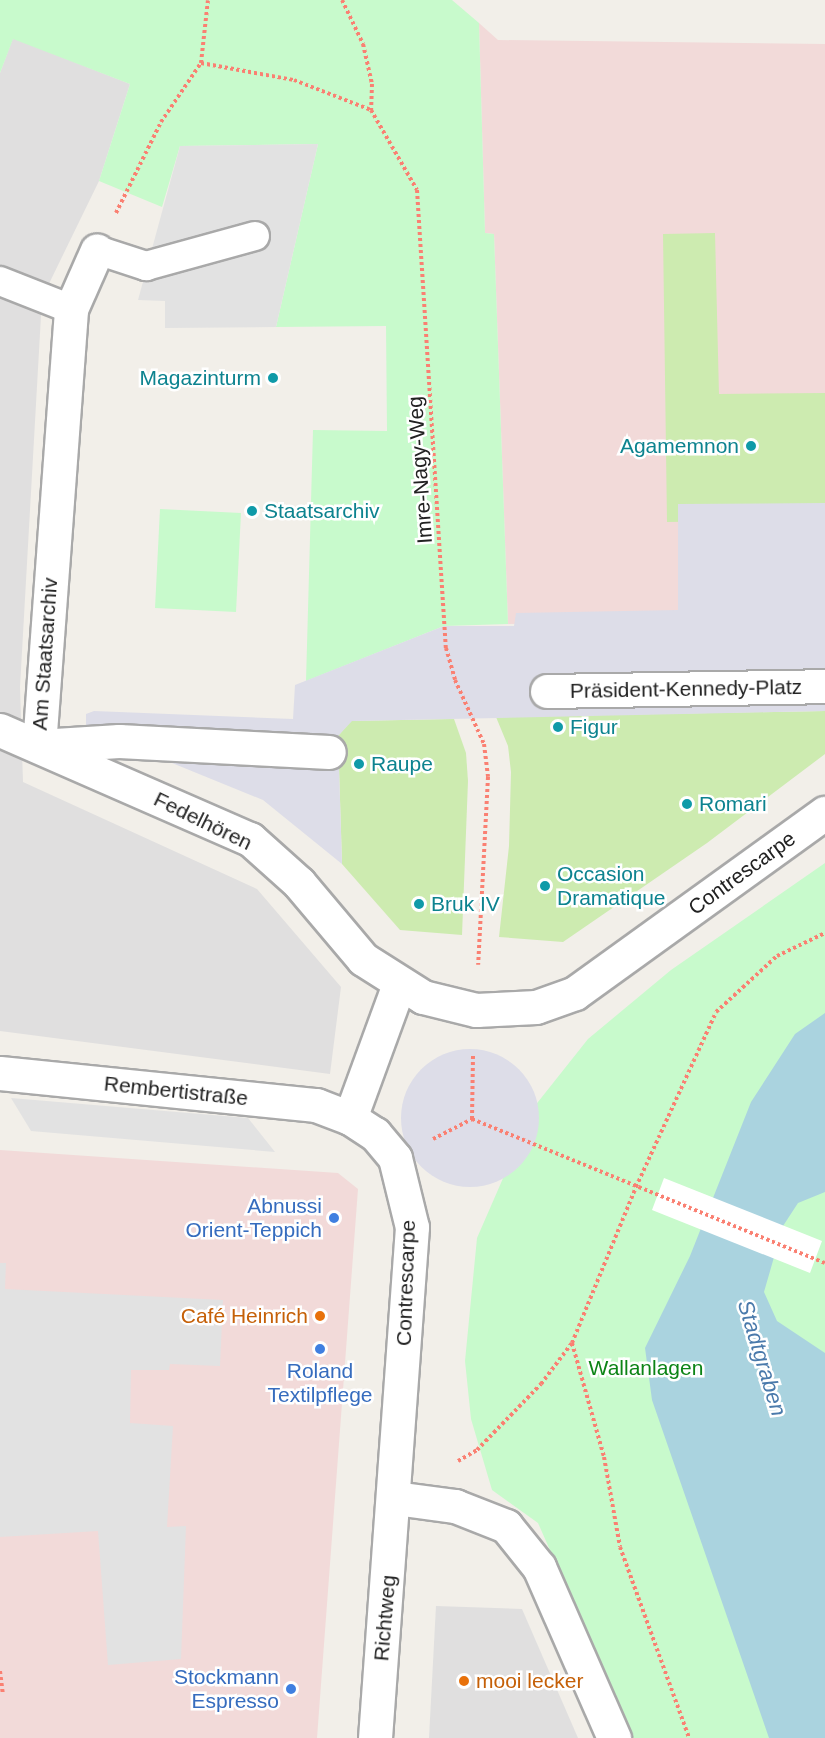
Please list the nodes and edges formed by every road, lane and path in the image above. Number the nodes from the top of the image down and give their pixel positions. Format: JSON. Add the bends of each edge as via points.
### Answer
{"nodes":[{"id":1,"x":208,"y":0,"type":"edge"},
{"id":2,"x":342,"y":0,"type":"edge"},
{"id":3,"x":201,"y":63,"type":"junction"},
{"id":4,"x":371,"y":110,"type":"junction"},
{"id":5,"x":255,"y":236,"type":"dead end"},
{"id":6,"x":97,"y":250,"type":"junction"},
{"id":7,"x":0,"y":281,"type":"edge"},
{"id":8,"x":70,"y":309,"type":"junction"},
{"id":9,"x":825,"y":686,"type":"edge"},
{"id":10,"x":547,"y":691,"type":"dead end"},
{"id":11,"x":0,"y":730,"type":"edge"},
{"id":12,"x":39,"y":746,"type":"junction"},
{"id":13,"x":329,"y":752,"type":"dead end"},
{"id":14,"x":825,"y":813,"type":"edge"},
{"id":15,"x":825,"y":933,"type":"edge"},
{"id":16,"x":399,"y":984,"type":"junction"},
{"id":17,"x":476,"y":1010,"type":"junction"},
{"id":18,"x":0,"y":1073,"type":"edge"},
{"id":19,"x":350,"y":1118,"type":"junction"},
{"id":20,"x":636,"y":1187,"type":"junction"},
{"id":21,"x":825,"y":1263,"type":"edge"},
{"id":22,"x":572,"y":1343,"type":"junction"},
{"id":23,"x":456,"y":1462,"type":"dead end"},
{"id":24,"x":395,"y":1498,"type":"junction"},
{"id":25,"x":0,"y":1671,"type":"edge"},
{"id":26,"x":3,"y":1695,"type":"dead end"},
{"id":27,"x":375,"y":1738,"type":"edge"},
{"id":28,"x":614,"y":1738,"type":"edge"},
{"id":29,"x":689,"y":1738,"type":"edge"}],
"edges":[{"from":1,"to":3,"type":"path"},
{"from":2,"to":4,"type":"path","via":[[363,44],[372,84]]},
{"from":3,"to":4,"type":"path","via":[[294,80]]},
{"from":3,"to":6,"type":"path","via":[[161,122]]},
{"from":4,"to":17,"type":"path","name":"Imre-Nagy-Weg","via":[[417,190],[446,648],[455,680],[484,744],[488,777]]},
{"from":5,"to":6,"type":"lane","via":[[146,266]]},
{"from":6,"to":8,"type":"street","name":"Am Staatsarchiv"},
{"from":7,"to":8,"type":"lane"},
{"from":8,"to":12,"type":"street","name":"Am Staatsarchiv"},
{"from":9,"to":10,"type":"street","name":"Präsident-Kennedy-Platz"},
{"from":11,"to":12,"type":"street","name":"Fedelhören"},
{"from":12,"to":13,"type":"street","name":"Am Staatsarchiv","via":[[119,741]]},
{"from":12,"to":16,"type":"street","name":"Fedelhören","via":[[250,839],[298,883],[363,959]]},
{"from":14,"to":17,"type":"street","name":"Contrescarpe","via":[[575,993],[536,1007]]},
{"from":15,"to":20,"type":"path","via":[[777,956],[716,1012]]},
{"from":16,"to":17,"type":"street","name":"Contrescarpe","via":[[423,997]]},
{"from":16,"to":19,"type":"street"},
{"from":17,"to":20,"type":"path","name":"Imre-Nagy-Weg","via":[[472,1119]]},
{"from":18,"to":19,"type":"street","name":"Rembertistraße","via":[[316,1105]]},
{"from":19,"to":24,"type":"street","name":"Contrescarpe","via":[[375,1134],[395,1158],[412,1227]]},
{"from":20,"to":21,"type":"path"},
{"from":20,"to":22,"type":"path"},
{"from":22,"to":23,"type":"path","via":[[541,1384],[477,1450]]},
{"from":22,"to":29,"type":"path","via":[[604,1457],[620,1547]]},
{"from":24,"to":27,"type":"street","name":"Richtweg"},
{"from":24,"to":28,"type":"street","via":[[455,1506],[506,1526],[539,1567]]},
{"from":25,"to":26,"type":"path"}]}
